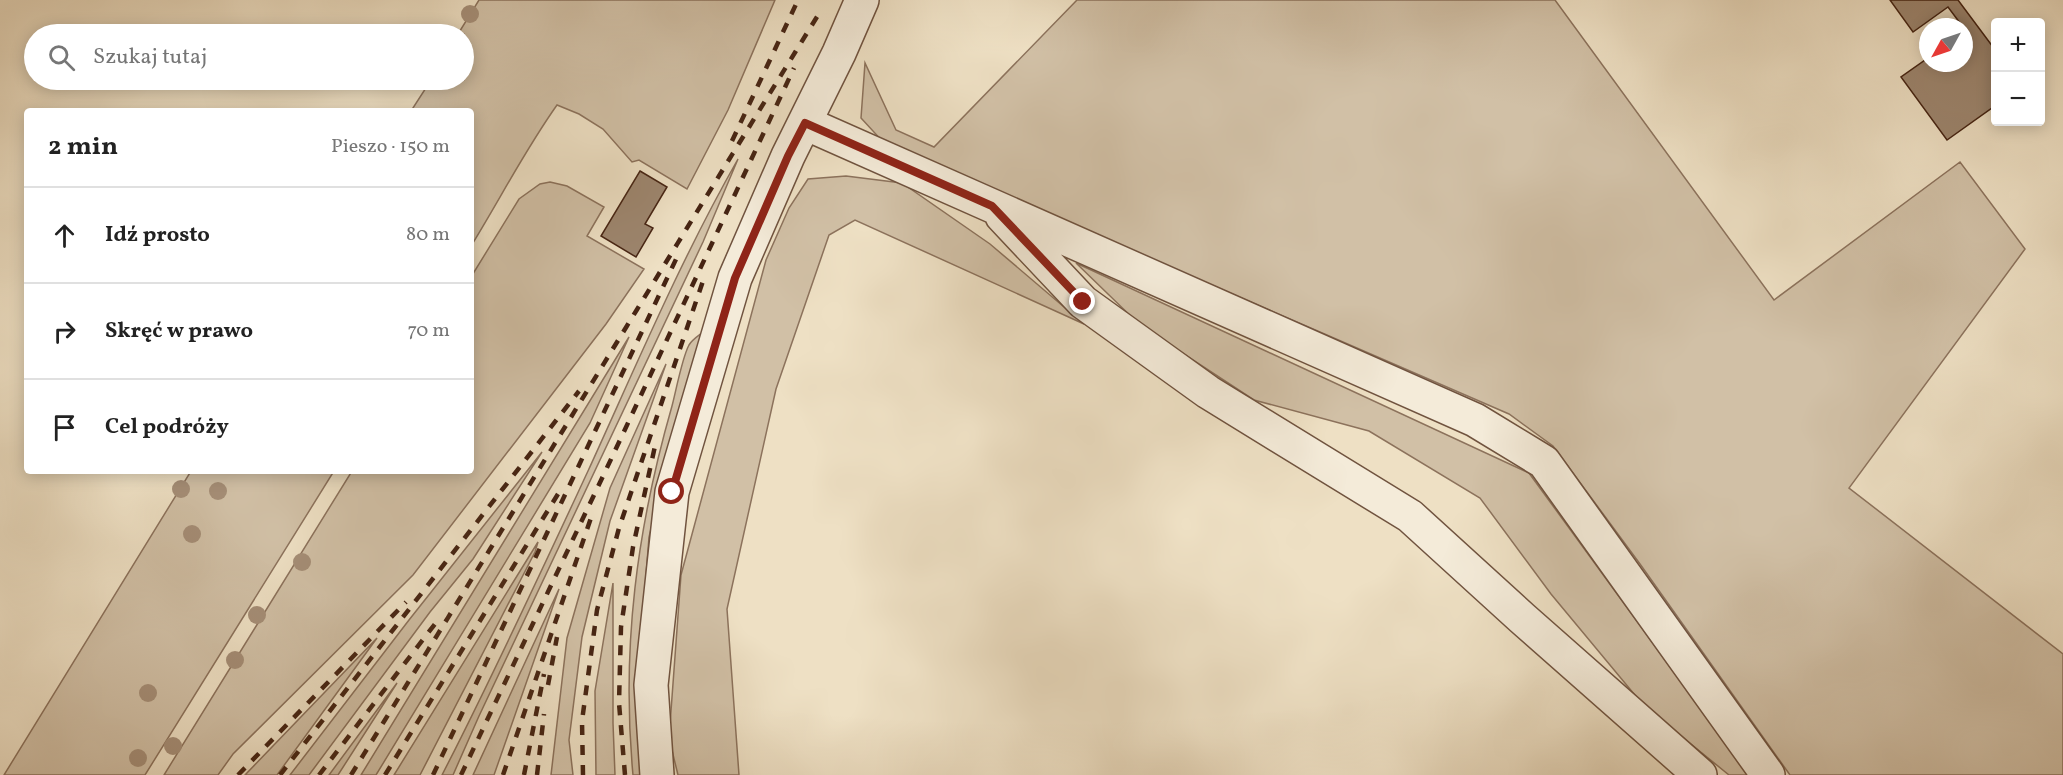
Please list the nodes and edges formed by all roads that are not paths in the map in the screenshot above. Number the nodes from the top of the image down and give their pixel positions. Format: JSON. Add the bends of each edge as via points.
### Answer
{"nodes":[{"id":1,"x":862,"y":0,"type":"edge"},
{"id":2,"x":805,"y":123,"type":"junction"},
{"id":3,"x":992,"y":206,"type":"junction"},
{"id":4,"x":657,"y":775,"type":"edge"},
{"id":5,"x":1701,"y":775,"type":"edge"},
{"id":6,"x":1768,"y":775,"type":"edge"}],
"edges":[{"from":1,"to":2,"type":"lane"},
{"from":2,"to":3,"type":"lane"},
{"from":2,"to":4,"type":"lane","via":[[735,278],[672,492],[651,686]]},
{"from":3,"to":5,"type":"lane","via":[[1083,302],[1208,392],[1410,516]]},
{"from":3,"to":6,"type":"lane","via":[[1475,420],[1544,462]]}]}
